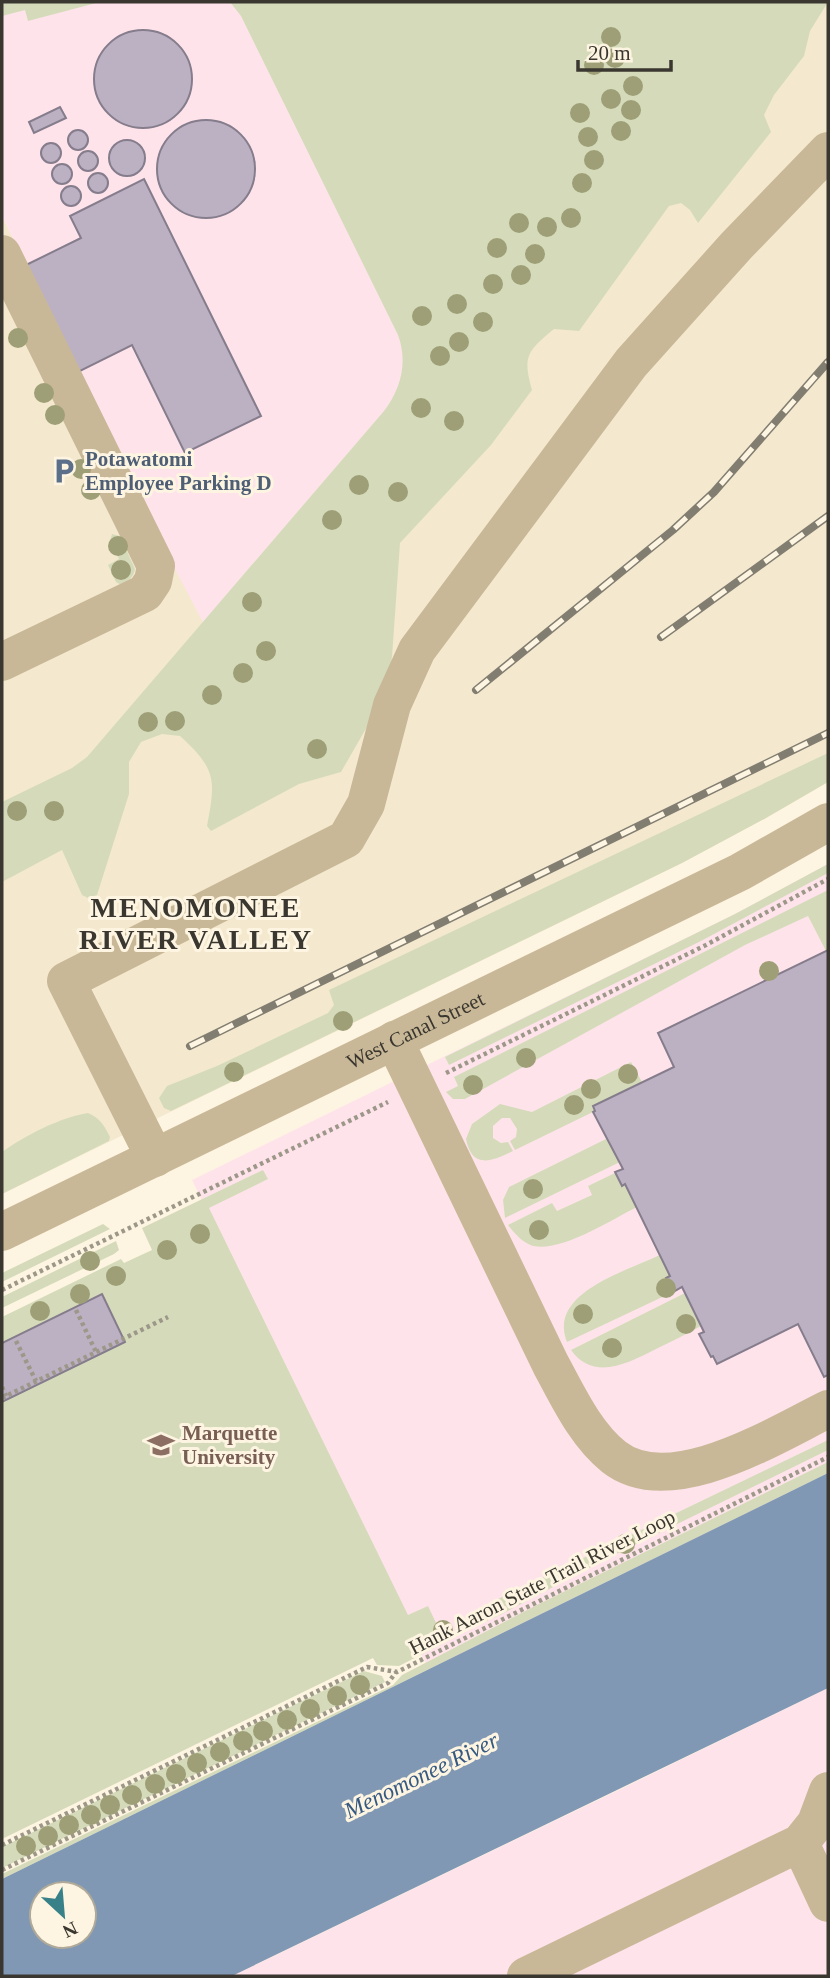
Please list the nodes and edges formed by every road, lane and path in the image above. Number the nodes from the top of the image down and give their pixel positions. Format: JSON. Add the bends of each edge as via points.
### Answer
{"nodes":[{"id":1,"x":828,"y":151,"type":"edge"},
{"id":2,"x":2,"y":254,"type":"edge"},
{"id":3,"x":2,"y":662,"type":"edge"},
{"id":4,"x":828,"y":822,"type":"edge"},
{"id":5,"x":394,"y":1040,"type":"junction"},
{"id":6,"x":155,"y":1158,"type":"junction"},
{"id":7,"x":2,"y":1232,"type":"edge"},
{"id":8,"x":76,"y":1310,"type":"dead end"},
{"id":9,"x":168,"y":1317,"type":"dead end"},
{"id":10,"x":16,"y":1341,"type":"dead end"},
{"id":11,"x":96,"y":1352,"type":"junction"},
{"id":12,"x":36,"y":1381,"type":"junction"},
{"id":13,"x":2,"y":1387,"type":"edge"},
{"id":14,"x":4,"y":1397,"type":"edge"},
{"id":15,"x":828,"y":1409,"type":"edge"},
{"id":16,"x":828,"y":1457,"type":"edge"},
{"id":17,"x":397,"y":1672,"type":"junction"},
{"id":18,"x":828,"y":1791,"type":"edge"},
{"id":19,"x":800,"y":1843,"type":"junction"},
{"id":20,"x":2,"y":1845,"type":"edge"},
{"id":21,"x":2,"y":1870,"type":"edge"},
{"id":22,"x":828,"y":1903,"type":"edge"},
{"id":23,"x":526,"y":1976,"type":"edge"}],
"edges":[{"from":1,"to":6,"type":"street","via":[[631,363],[416,650],[392,705],[366,804],[346,838],[66,981]]},
{"from":2,"to":3,"type":"street","via":[[156,566],[145,593]]},
{"from":4,"to":5,"type":"street","name":"West Canal Street","via":[[740,872]]},
{"from":5,"to":6,"type":"street","name":"West Canal Street"},
{"from":5,"to":15,"type":"street","via":[[551,1365],[579,1415],[615,1458],[641,1470],[674,1472],[701,1467]]},
{"from":6,"to":7,"type":"street","name":"West Canal Street"},
{"from":8,"to":11,"type":"path"},
{"from":9,"to":11,"type":"path"},
{"from":10,"to":12,"type":"path"},
{"from":11,"to":12,"type":"path"},
{"from":12,"to":14,"type":"path"},
{"from":13,"to":14,"type":"path"},
{"from":16,"to":17,"type":"path","name":"Hank Aaron State Trail River Loop"},
{"from":17,"to":20,"type":"path","name":"Hank Aaron State Trail River Loop","via":[[367,1667]]},
{"from":17,"to":21,"type":"path","via":[[388,1683]]},
{"from":18,"to":19,"type":"street","via":[[816,1823]]},
{"from":19,"to":22,"type":"street"},
{"from":19,"to":23,"type":"street"}]}
